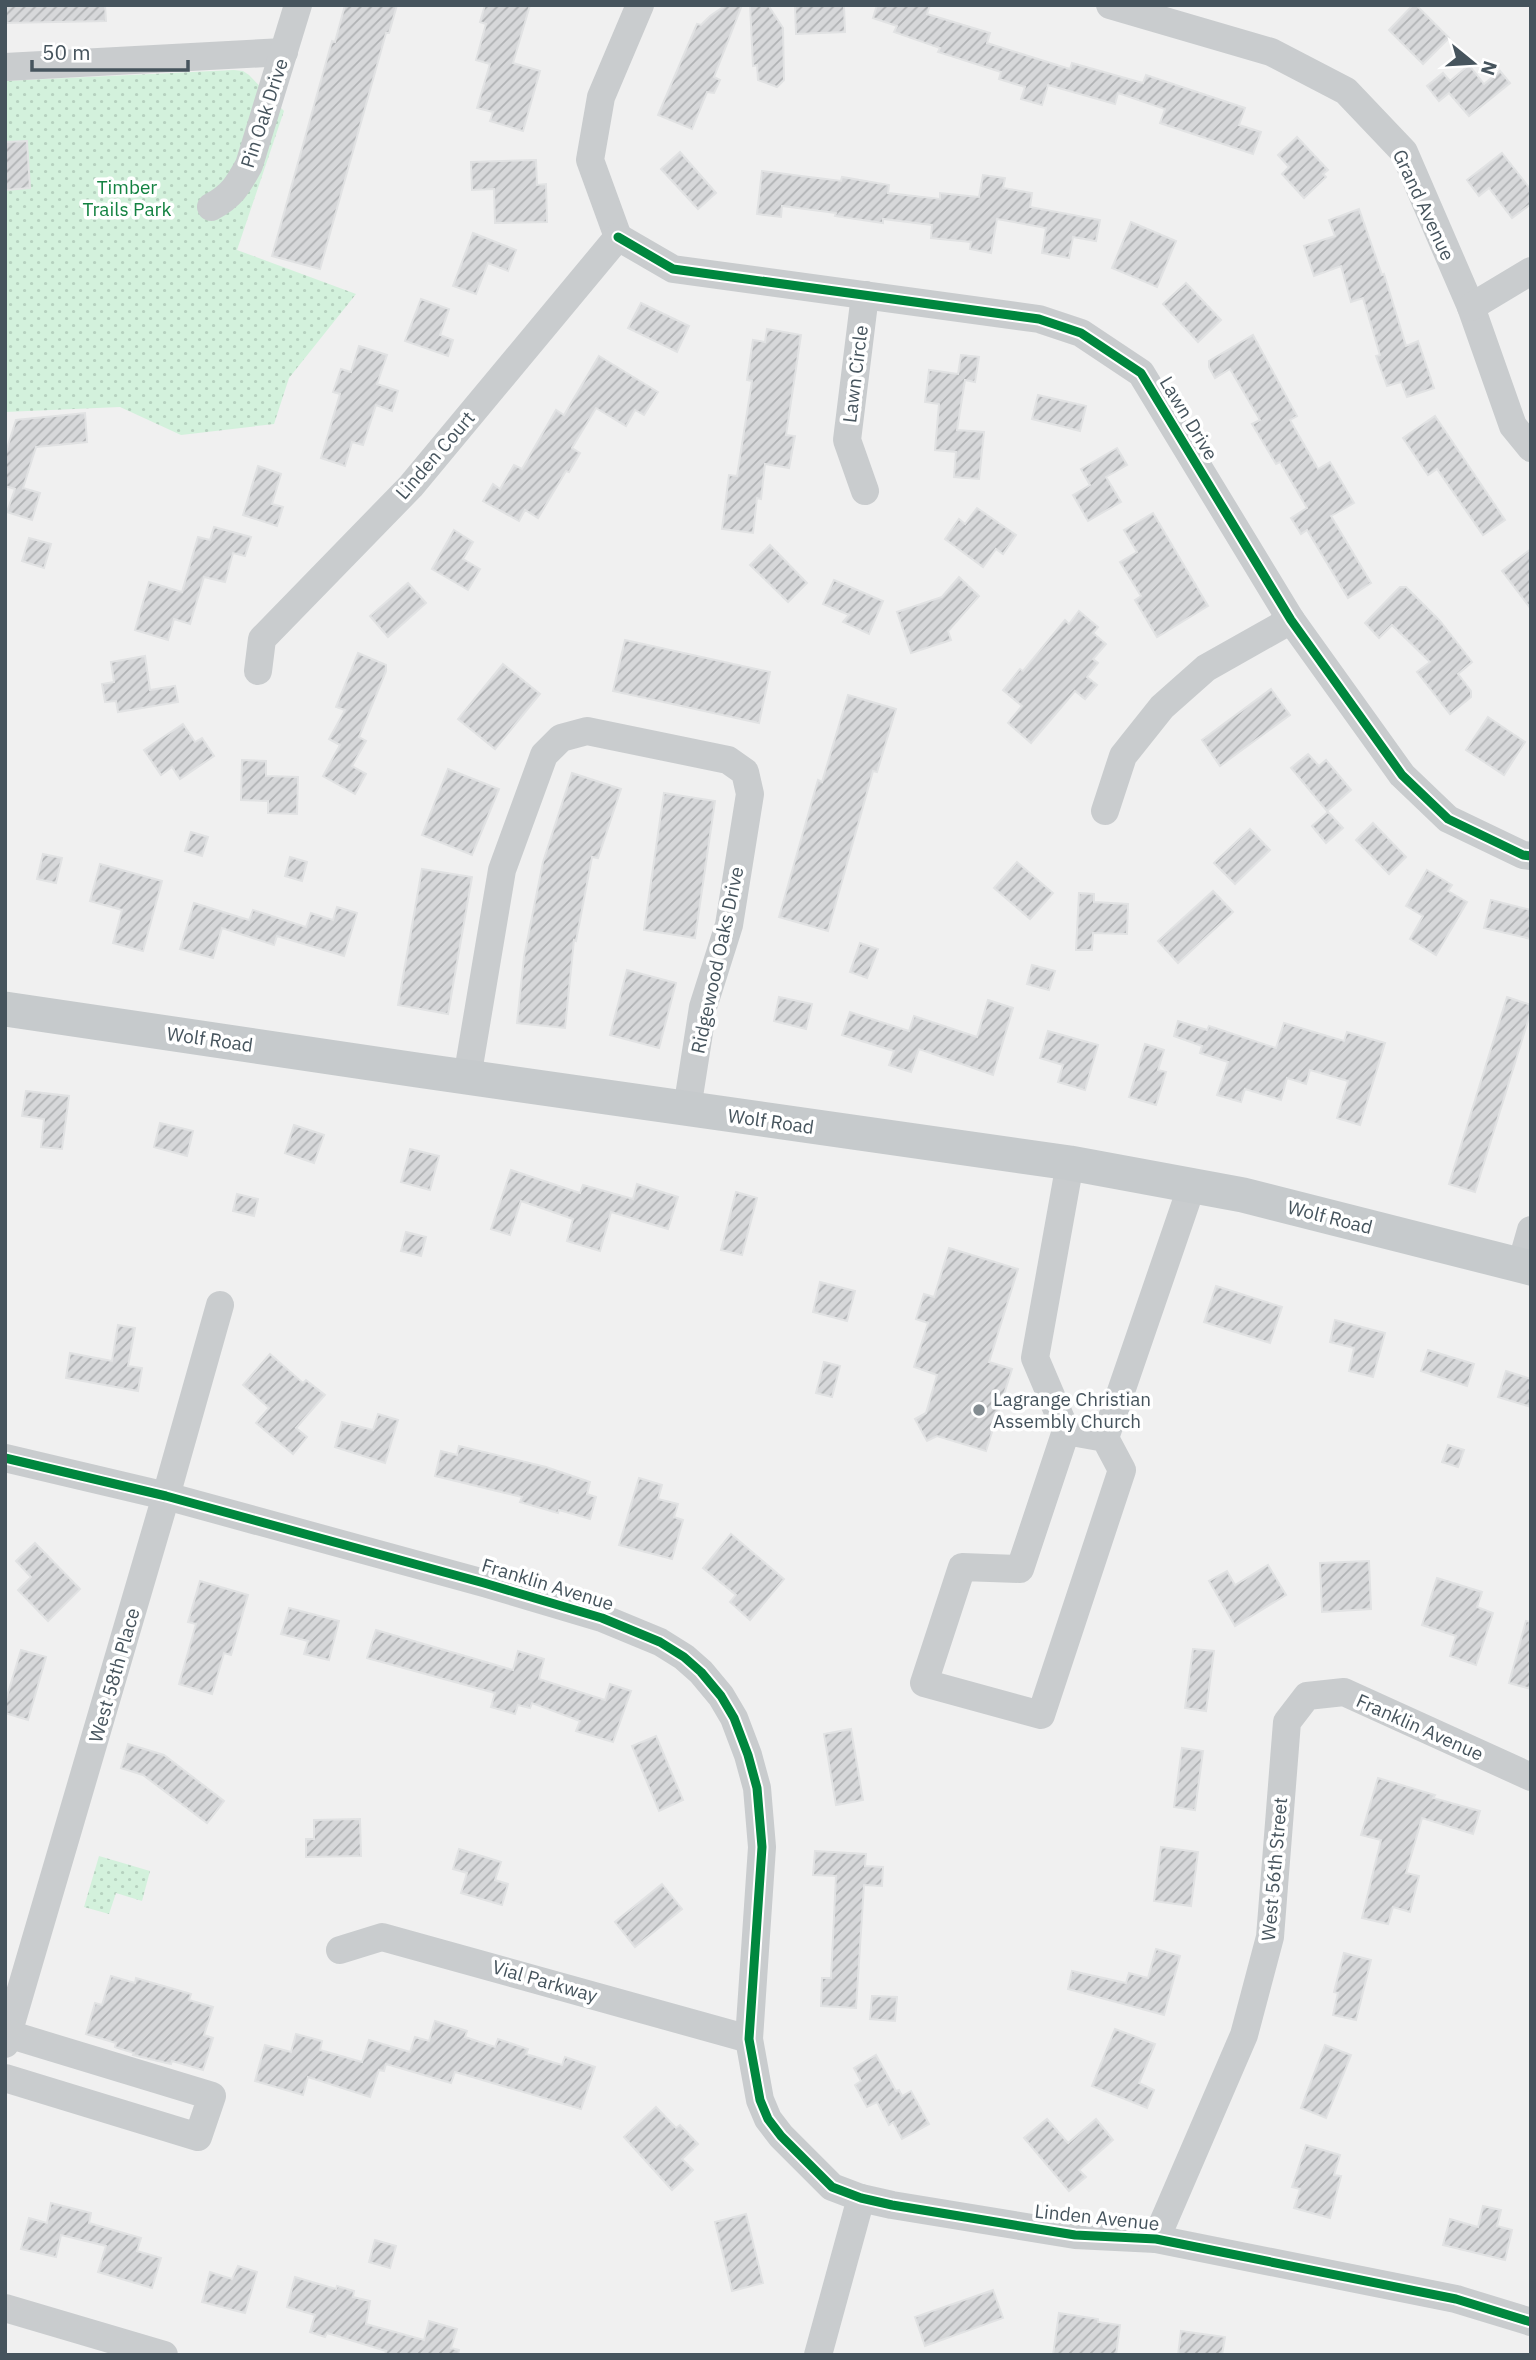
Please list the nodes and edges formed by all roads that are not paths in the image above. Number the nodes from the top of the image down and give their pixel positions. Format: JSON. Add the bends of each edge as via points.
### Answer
{"nodes":[{"id":1,"x":298,"y":5,"type":"edge"},
{"id":2,"x":640,"y":5,"type":"edge"},
{"id":3,"x":1110,"y":5,"type":"edge"},
{"id":4,"x":284,"y":52,"type":"junction"},
{"id":5,"x":5,"y":67,"type":"edge"},
{"id":6,"x":211,"y":207,"type":"dead end"},
{"id":7,"x":618,"y":237,"type":"junction"},
{"id":8,"x":1531,"y":271,"type":"edge"},
{"id":9,"x":865,"y":295,"type":"junction"},
{"id":10,"x":1471,"y":307,"type":"junction"},
{"id":11,"x":1531,"y":448,"type":"edge"},
{"id":12,"x":865,"y":491,"type":"dead end"},
{"id":13,"x":1291,"y":620,"type":"junction"},
{"id":14,"x":258,"y":671,"type":"dead end"},
{"id":15,"x":1105,"y":811,"type":"dead end"},
{"id":16,"x":1531,"y":856,"type":"edge"},
{"id":17,"x":5,"y":1009,"type":"edge"},
{"id":18,"x":467,"y":1078,"type":"junction"},
{"id":19,"x":687,"y":1109,"type":"junction"},
{"id":20,"x":1070,"y":1163,"type":"junction"},
{"id":21,"x":1192,"y":1185,"type":"junction"},
{"id":22,"x":1531,"y":1230,"type":"edge"},
{"id":23,"x":1526,"y":1266,"type":"edge"},
{"id":24,"x":220,"y":1305,"type":"dead end"},
{"id":25,"x":1066,"y":1431,"type":"junction"},
{"id":26,"x":1105,"y":1438,"type":"junction"},
{"id":27,"x":5,"y":1458,"type":"edge"},
{"id":28,"x":166,"y":1496,"type":"junction"},
{"id":29,"x":1307,"y":1696,"type":"joint"},
{"id":30,"x":1531,"y":1777,"type":"edge"},
{"id":31,"x":340,"y":1950,"type":"dead end"},
{"id":32,"x":7,"y":2039,"type":"edge"},
{"id":33,"x":749,"y":2039,"type":"junction"},
{"id":34,"x":5,"y":2078,"type":"edge"},
{"id":35,"x":862,"y":2199,"type":"junction"},
{"id":36,"x":1156,"y":2239,"type":"junction"},
{"id":37,"x":5,"y":2308,"type":"edge"},
{"id":38,"x":1531,"y":2322,"type":"edge"},
{"id":39,"x":164,"y":2355,"type":"edge"},
{"id":40,"x":818,"y":2355,"type":"edge"}],
"edges":[{"from":1,"to":4,"type":"street","name":"Pin Oak Drive"},
{"from":2,"to":7,"type":"street","via":[[601,97],[590,160]]},
{"from":3,"to":10,"type":"street","name":"Grand Avenue","via":[[1271,52],[1346,91],[1404,152]]},
{"from":4,"to":5,"type":"street"},
{"from":4,"to":6,"type":"street","name":"Pin Oak Drive","via":[[249,165],[227,199]]},
{"from":7,"to":9,"type":"street","name":"Lawn Drive","via":[[673,269]]},
{"from":7,"to":14,"type":"street","name":"Linden Court","via":[[411,485],[262,639]]},
{"from":8,"to":10,"type":"street"},
{"from":9,"to":12,"type":"street","name":"Lawn Circle","via":[[847,440]]},
{"from":9,"to":13,"type":"street","name":"Lawn Drive","via":[[1038,318],[1081,333],[1141,373]]},
{"from":10,"to":11,"type":"street","name":"Grand Avenue","via":[[1513,426]]},
{"from":13,"to":15,"type":"street","via":[[1206,668],[1162,707],[1123,755]]},
{"from":13,"to":16,"type":"street","name":"Lawn Drive","via":[[1402,775],[1448,819]]},
{"from":17,"to":18,"type":"main road","name":"Wolf Road"},
{"from":18,"to":19,"type":"main road","name":"Wolf Road"},
{"from":18,"to":19,"type":"street","name":"Ridgewood Oaks Drive","via":[[502,870],[544,755],[561,738],[587,731],[728,760],[745,772],[750,794],[729,925],[703,1007]]},
{"from":19,"to":20,"type":"main road","name":"Wolf Road"},
{"from":20,"to":21,"type":"main road","name":"Wolf Road"},
{"from":20,"to":25,"type":"street","via":[[1035,1358]]},
{"from":21,"to":23,"type":"main road","name":"Wolf Road"},
{"from":21,"to":26,"type":"street"},
{"from":22,"to":23,"type":"street"},
{"from":24,"to":28,"type":"street","name":"West 58th Place"},
{"from":25,"to":26,"type":"street"},
{"from":25,"to":26,"type":"street","via":[[1020,1569],[962,1567],[924,1683],[1041,1715],[1122,1470]]},
{"from":27,"to":28,"type":"street","name":"Franklin Avenue"},
{"from":28,"to":32,"type":"street","name":"West 58th Place"},
{"from":28,"to":33,"type":"street","name":"Franklin Avenue","via":[[601,1618],[660,1642],[701,1672],[734,1718],[757,1788],[762,1847]]},
{"from":29,"to":30,"type":"street","name":"Franklin Avenue","via":[[1343,1692]]},
{"from":29,"to":36,"type":"street","name":"West 56th Street","via":[[1287,1722],[1270,1937],[1244,2035]]},
{"from":31,"to":33,"type":"street","name":"Vial Parkway","via":[[382,1937]]},
{"from":32,"to":34,"type":"street","via":[[212,2096],[198,2137]]},
{"from":33,"to":35,"type":"street","name":"Linden Avenue","via":[[768,2119],[832,2187]]},
{"from":35,"to":36,"type":"street","name":"Linden Avenue","via":[[1075,2235]]},
{"from":35,"to":40,"type":"street"},
{"from":36,"to":38,"type":"street","name":"Linden Avenue","via":[[1456,2299]]},
{"from":37,"to":39,"type":"street"}]}
